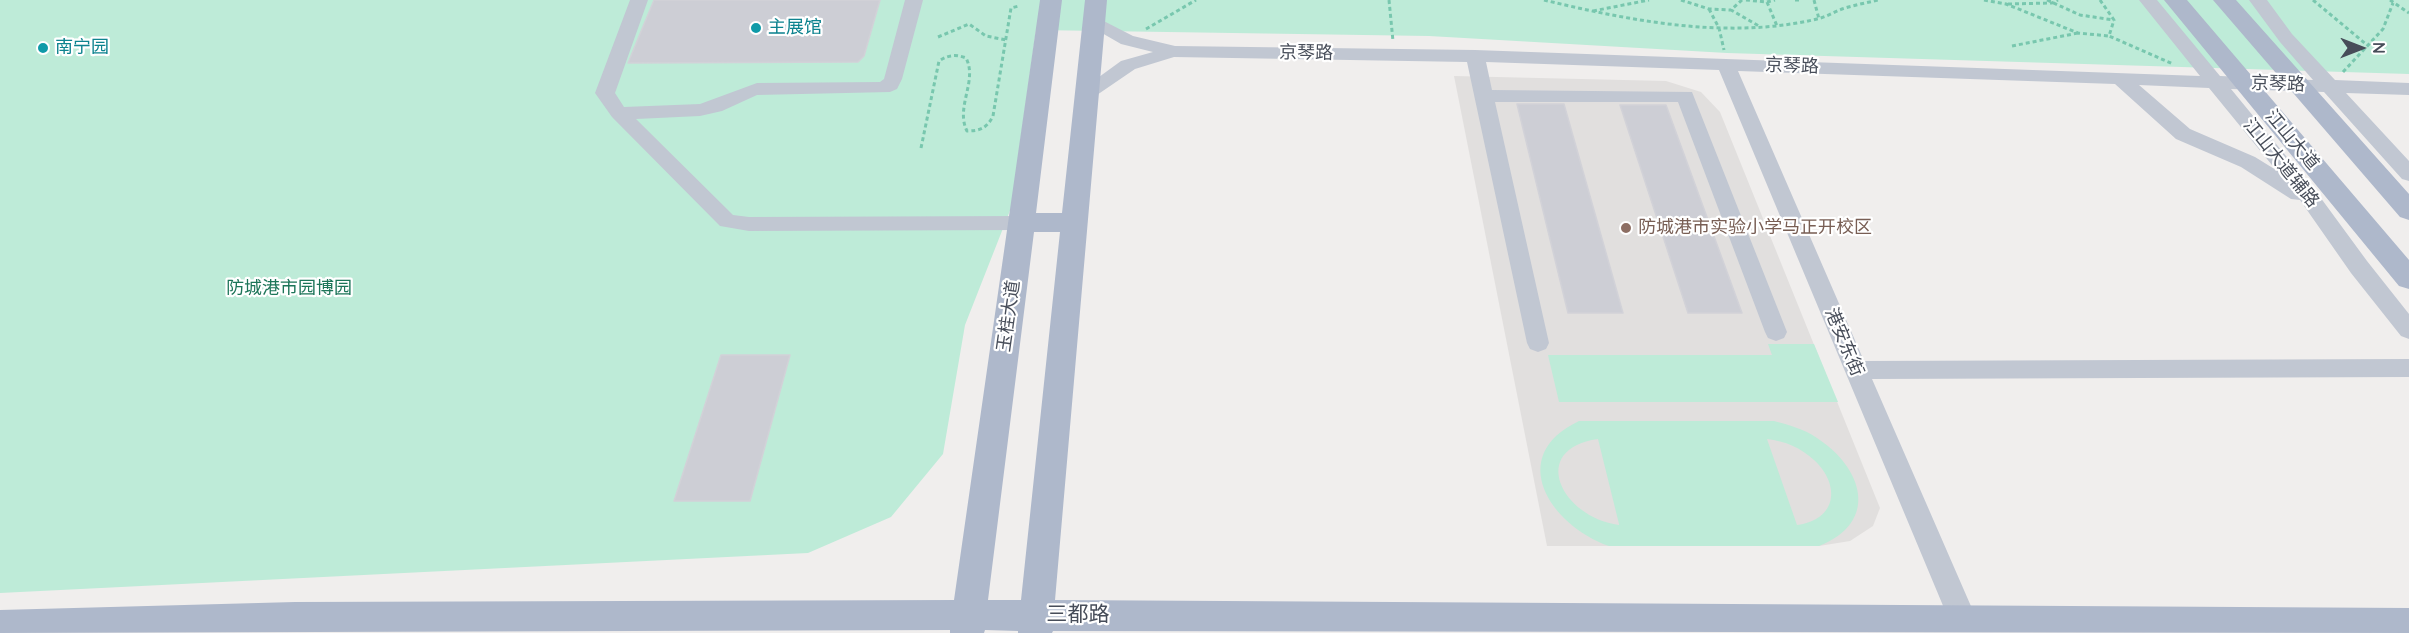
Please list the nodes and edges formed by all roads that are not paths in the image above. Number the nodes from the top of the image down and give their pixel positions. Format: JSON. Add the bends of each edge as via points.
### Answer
{"nodes":[{"id":1,"x":639,"y":0,"type":"edge"},
{"id":2,"x":914,"y":0,"type":"edge"},
{"id":3,"x":1051,"y":0,"type":"edge"},
{"id":4,"x":2148,"y":0,"type":"edge"},
{"id":5,"x":2175,"y":0,"type":"edge"},
{"id":6,"x":2224,"y":0,"type":"edge"},
{"id":7,"x":2258,"y":0,"type":"edge"},
{"id":8,"x":1095,"y":11,"type":"edge"},
{"id":9,"x":1175,"y":52,"type":"junction"},
{"id":10,"x":1475,"y":56,"type":"junction"},
{"id":11,"x":1726,"y":64,"type":"junction"},
{"id":12,"x":2119,"y":78,"type":"junction"},
{"id":13,"x":2215,"y":82,"type":"junction"},
{"id":14,"x":2244,"y":83,"type":"junction"},
{"id":15,"x":2298,"y":85,"type":"junction"},
{"id":16,"x":2330,"y":86,"type":"junction"},
{"id":17,"x":2409,"y":89,"type":"edge"},
{"id":18,"x":1087,"y":93,"type":"junction"},
{"id":19,"x":1484,"y":96,"type":"junction"},
{"id":20,"x":620,"y":113,"type":"junction"},
{"id":21,"x":2409,"y":174,"type":"edge"},
{"id":22,"x":2316,"y":206,"type":"junction"},
{"id":23,"x":2409,"y":211,"type":"edge"},
{"id":24,"x":1074,"y":222,"type":"junction"},
{"id":25,"x":1022,"y":223,"type":"junction"},
{"id":26,"x":2403,"y":273,"type":"edge"},
{"id":27,"x":2409,"y":330,"type":"edge"},
{"id":28,"x":1776,"y":332,"type":"dead end"},
{"id":29,"x":1538,"y":343,"type":"dead end"},
{"id":30,"x":2409,"y":368,"type":"edge"},
{"id":31,"x":1856,"y":370,"type":"junction"},
{"id":32,"x":295,"y":617,"type":"junction"},
{"id":33,"x":1963,"y":620,"type":"junction"},
{"id":34,"x":2409,"y":623,"type":"edge"},
{"id":35,"x":968,"y":624,"type":"edge"},
{"id":36,"x":1036,"y":624,"type":"edge"},
{"id":37,"x":0,"y":625,"type":"edge"},
{"id":38,"x":381,"y":625,"type":"edge"},
{"id":39,"x":228,"y":633,"type":"edge"}],
"edges":[{"from":1,"to":20,"type":"street","via":[[605,93]]},
{"from":2,"to":20,"type":"street","via":[[893,79],[883,88],[756,89],[708,109]]},
{"from":3,"to":25,"type":"main road","name":"玉桂大道"},
{"from":4,"to":13,"type":"street","name":"江山大道辅路"},
{"from":5,"to":14,"type":"main road","name":"江山大道"},
{"from":6,"to":15,"type":"main road"},
{"from":7,"to":16,"type":"street"},
{"from":8,"to":9,"type":"street","via":[[1127,40]]},
{"from":8,"to":18,"type":"main road"},
{"from":9,"to":10,"type":"street","name":"京琴路"},
{"from":9,"to":18,"type":"street","via":[[1128,65]]},
{"from":10,"to":11,"type":"street","name":"京琴路"},
{"from":10,"to":19,"type":"street"},
{"from":11,"to":12,"type":"street","name":"京琴路"},
{"from":11,"to":31,"type":"street","name":"港安东街"},
{"from":12,"to":13,"type":"street","name":"京琴路"},
{"from":12,"to":22,"type":"street","via":[[2183,134],[2248,162]]},
{"from":13,"to":14,"type":"street","name":"京琴路"},
{"from":13,"to":22,"type":"street","name":"江山大道辅路"},
{"from":14,"to":15,"type":"street","name":"京琴路"},
{"from":14,"to":26,"type":"main road","name":"江山大道"},
{"from":15,"to":16,"type":"street","name":"京琴路"},
{"from":15,"to":23,"type":"main road"},
{"from":16,"to":17,"type":"street","name":"京琴路"},
{"from":16,"to":21,"type":"street"},
{"from":18,"to":24,"type":"main road"},
{"from":19,"to":28,"type":"street","via":[[1685,96]]},
{"from":19,"to":29,"type":"street"},
{"from":20,"to":25,"type":"street","via":[[727,221]]},
{"from":22,"to":26,"type":"street"},
{"from":22,"to":27,"type":"street","name":"江山大道辅路"},
{"from":24,"to":25,"type":"main road"},
{"from":24,"to":36,"type":"main road"},
{"from":25,"to":35,"type":"main road","name":"玉桂大道"},
{"from":30,"to":31,"type":"street"},
{"from":31,"to":33,"type":"street","name":"港安东街"},
{"from":32,"to":37,"type":"main road","name":"三都路"},
{"from":32,"to":38,"type":"main road","name":"三都路"},
{"from":32,"to":39,"type":"street"},
{"from":33,"to":34,"type":"main road","name":"三都路"},
{"from":33,"to":36,"type":"main road","name":"三都路"},
{"from":35,"to":36,"type":"main road","name":"三都路"},
{"from":35,"to":38,"type":"main road","name":"三都路"}]}
